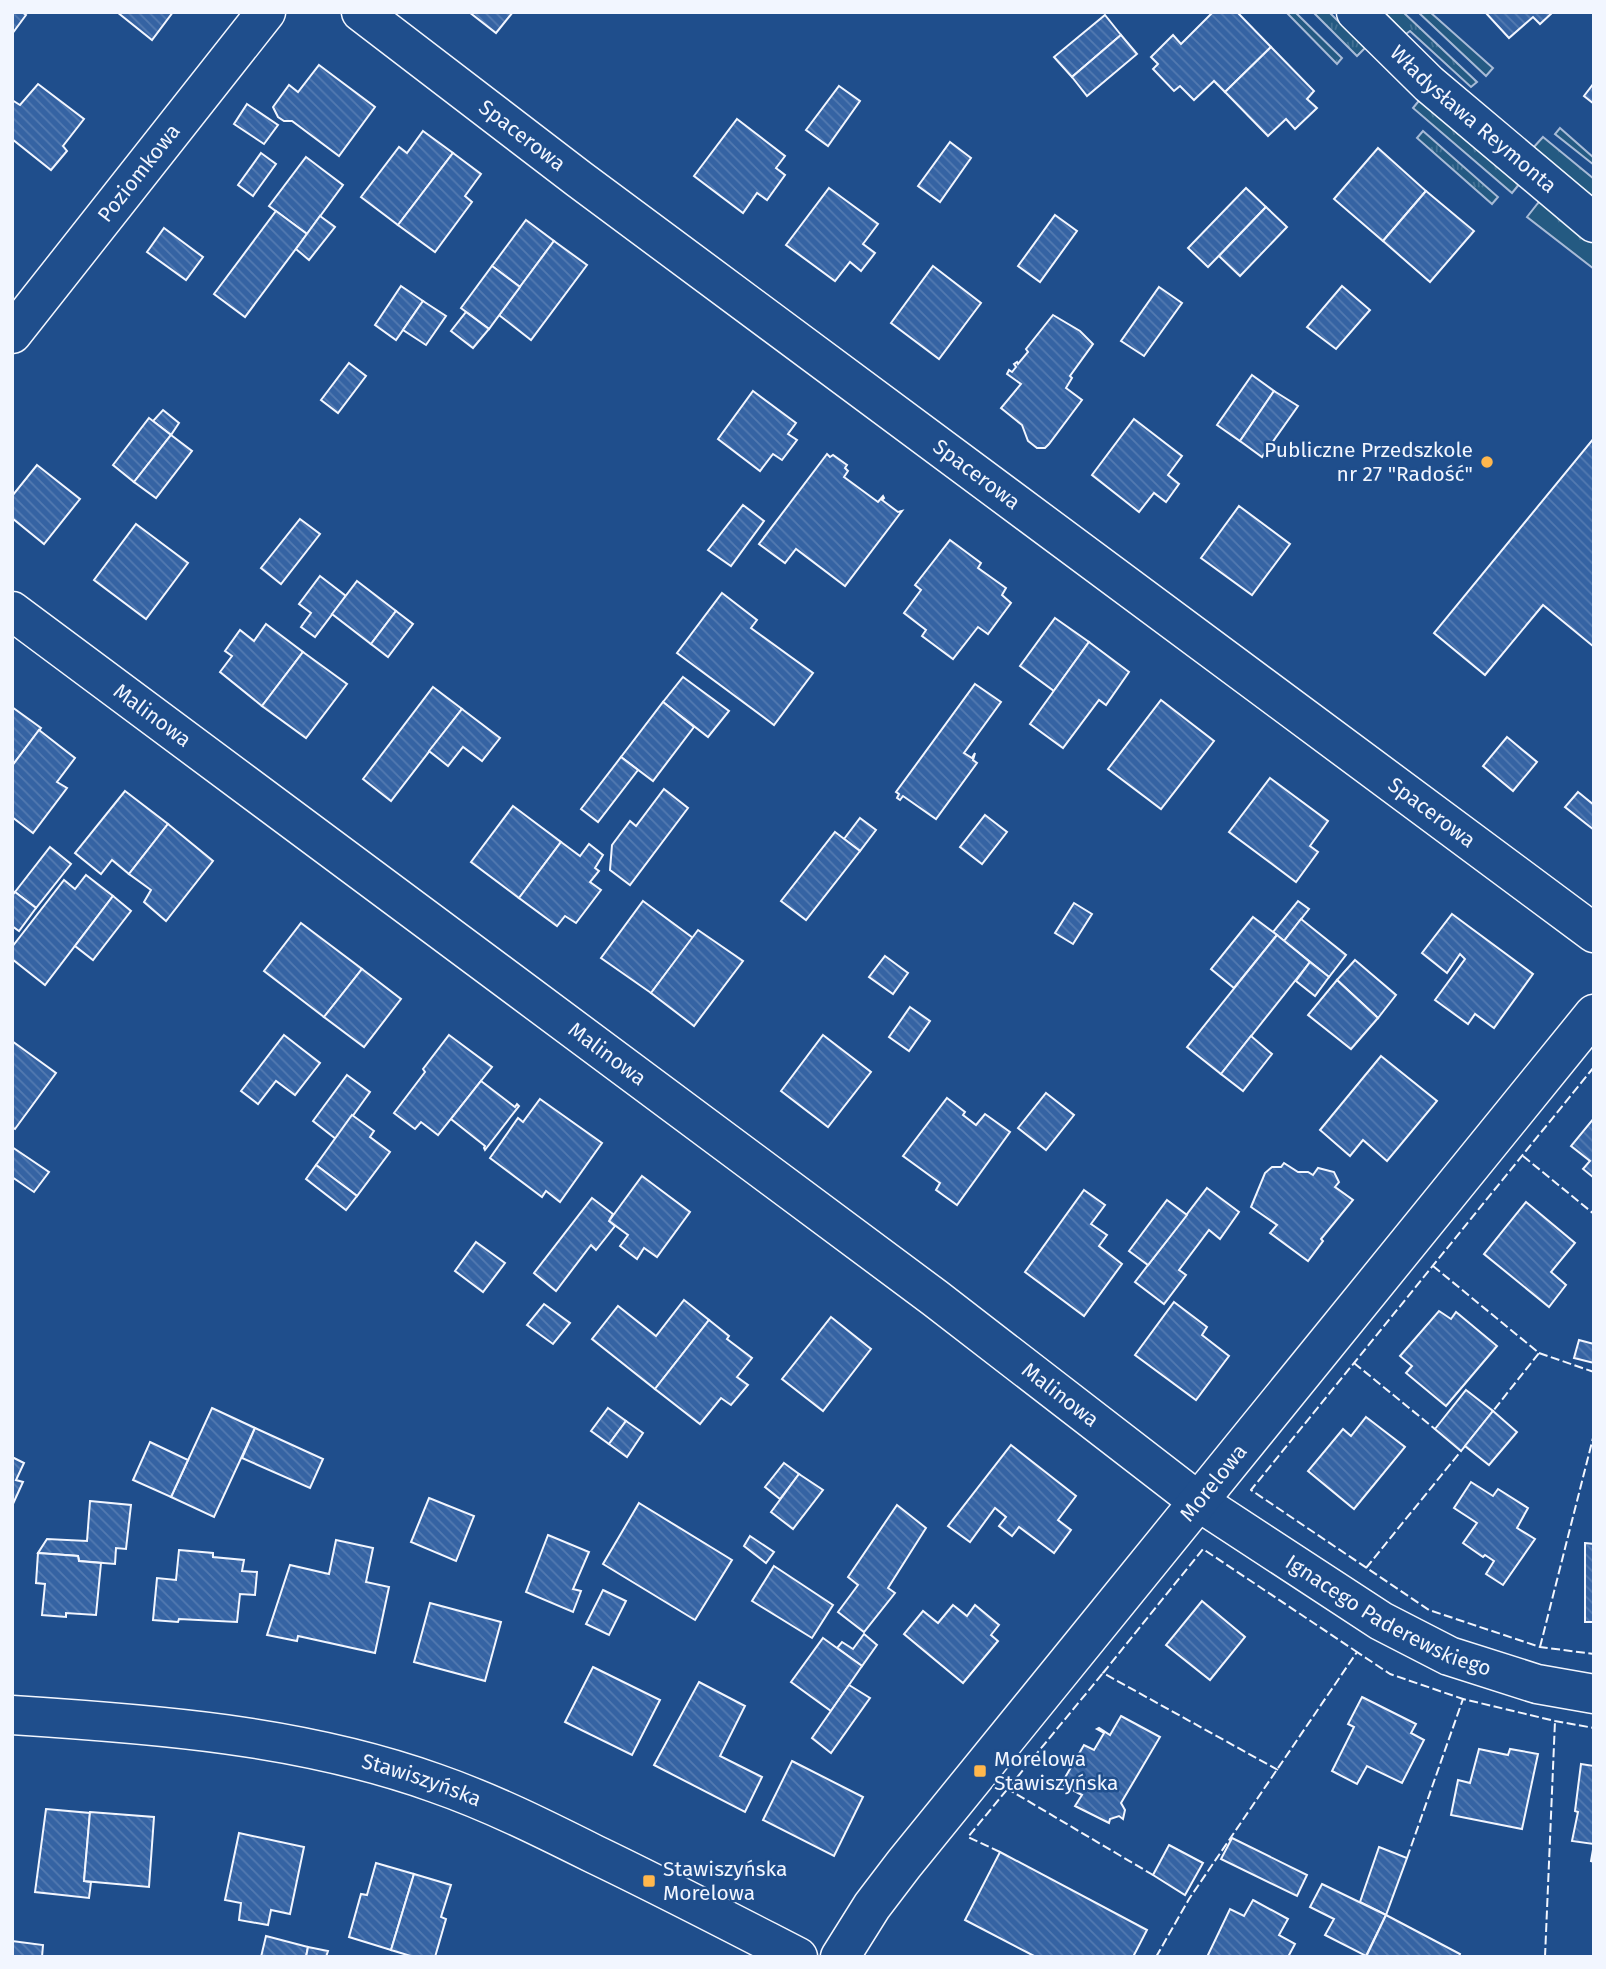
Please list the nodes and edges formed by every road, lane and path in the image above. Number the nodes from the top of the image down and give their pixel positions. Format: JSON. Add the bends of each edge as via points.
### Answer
{"nodes":[{"id":1,"x":266,"y":12,"type":"edge"},
{"id":2,"x":361,"y":12,"type":"edge"},
{"id":3,"x":1356,"y":12,"type":"edge"},
{"id":4,"x":1594,"y":223,"type":"edge"},
{"id":5,"x":12,"y":334,"type":"edge"},
{"id":6,"x":12,"y":611,"type":"edge"},
{"id":7,"x":1594,"y":933,"type":"edge"},
{"id":8,"x":1594,"y":1014,"type":"edge"},
{"id":9,"x":1199,"y":1502,"type":"junction"},
{"id":10,"x":1594,"y":1694,"type":"edge"},
{"id":11,"x":12,"y":1715,"type":"edge"},
{"id":12,"x":798,"y":1957,"type":"edge"},
{"id":13,"x":840,"y":1957,"type":"edge"}],
"edges":[{"from":1,"to":5,"type":"street","name":"Poziomkowa"},
{"from":2,"to":7,"type":"street","name":"Spacerowa","via":[[656,237]]},
{"from":3,"to":4,"type":"street","name":"Władysława Reymonta","via":[[1429,84]]},
{"from":6,"to":9,"type":"street","name":"Malinowa","via":[[935,1298]]},
{"from":8,"to":9,"type":"street","name":"Morelowa"},
{"from":9,"to":10,"type":"street","name":"Ignacego Paderewskiego","via":[[1381,1621],[1449,1656],[1537,1684]]},
{"from":9,"to":13,"type":"street","name":"Morelowa","via":[[904,1864]]},
{"from":11,"to":12,"type":"street","name":"Stawiszyńska","via":[[300,1747],[433,1782],[559,1836]]}]}
